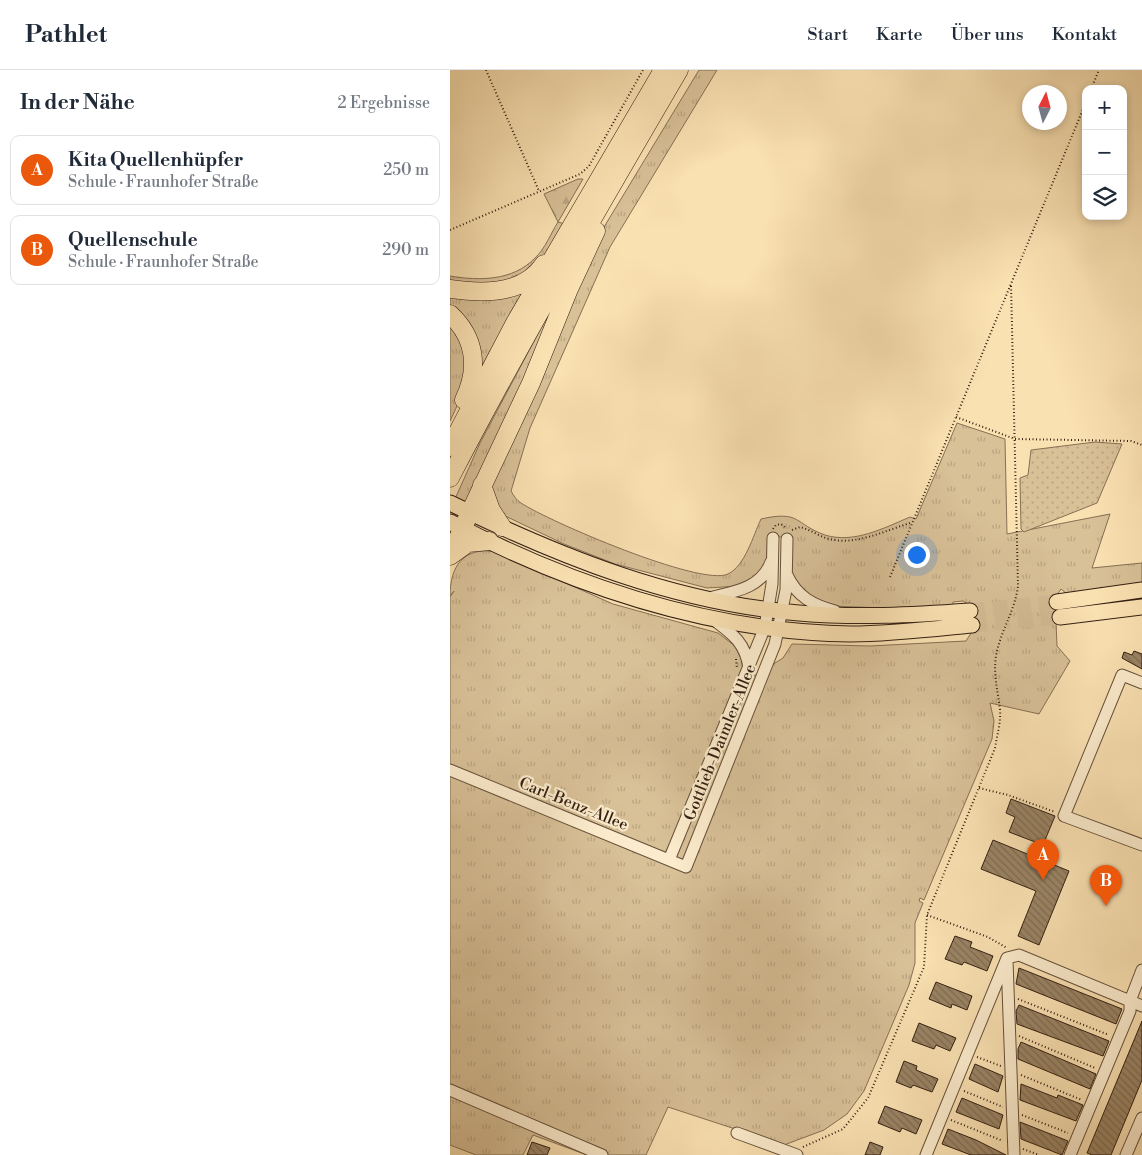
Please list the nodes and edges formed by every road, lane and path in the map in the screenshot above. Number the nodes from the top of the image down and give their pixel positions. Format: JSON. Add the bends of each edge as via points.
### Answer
{"nodes":[{"id":1,"x":486,"y":70,"type":"edge"},
{"id":2,"x":643,"y":70,"type":"edge"},
{"id":3,"x":663,"y":70,"type":"edge"},
{"id":4,"x":678,"y":70,"type":"edge"},
{"id":5,"x":1099,"y":70,"type":"edge"},
{"id":6,"x":1093,"y":85,"type":"edge"},
{"id":7,"x":1082,"y":112,"type":"edge"},
{"id":8,"x":539,"y":191,"type":"junction"},
{"id":9,"x":605,"y":194,"type":"junction"},
{"id":10,"x":450,"y":230,"type":"edge"},
{"id":11,"x":570,"y":230,"type":"junction"},
{"id":12,"x":1011,"y":284,"type":"junction"},
{"id":13,"x":450,"y":289,"type":"edge"},
{"id":14,"x":450,"y":314,"type":"edge"},
{"id":15,"x":956,"y":417,"type":"junction"},
{"id":16,"x":450,"y":430,"type":"edge"},
{"id":17,"x":1015,"y":439,"type":"junction"},
{"id":18,"x":1142,"y":444,"type":"edge"},
{"id":19,"x":450,"y":447,"type":"edge"},
{"id":20,"x":450,"y":478,"type":"edge"},
{"id":21,"x":482,"y":485,"type":"junction"},
{"id":22,"x":450,"y":503,"type":"edge"},
{"id":23,"x":460,"y":521,"type":"edge"},
{"id":24,"x":910,"y":523,"type":"junction"},
{"id":25,"x":502,"y":527,"type":"junction"},
{"id":26,"x":773,"y":538,"type":"joint"},
{"id":27,"x":787,"y":538,"type":"junction"},
{"id":28,"x":489,"y":541,"type":"junction"},
{"id":29,"x":450,"y":555,"type":"edge"},
{"id":30,"x":773,"y":556,"type":"junction"},
{"id":31,"x":787,"y":575,"type":"junction"},
{"id":32,"x":890,"y":577,"type":"dead end"},
{"id":33,"x":1142,"y":590,"type":"edge"},
{"id":34,"x":704,"y":598,"type":"junction"},
{"id":35,"x":1142,"y":607,"type":"edge"},
{"id":36,"x":776,"y":611,"type":"junction"},
{"id":37,"x":852,"y":616,"type":"junction"},
{"id":38,"x":713,"y":619,"type":"junction"},
{"id":39,"x":772,"y":628,"type":"junction"},
{"id":40,"x":738,"y":639,"type":"junction"},
{"id":41,"x":749,"y":669,"type":"junction"},
{"id":42,"x":734,"y":676,"type":"dead end"},
{"id":43,"x":1142,"y":683,"type":"edge"},
{"id":44,"x":450,"y":770,"type":"edge"},
{"id":45,"x":979,"y":788,"type":"junction"},
{"id":46,"x":1064,"y":816,"type":"junction"},
{"id":47,"x":1142,"y":846,"type":"edge"},
{"id":48,"x":669,"y":860,"type":"junction"},
{"id":49,"x":686,"y":867,"type":"joint"},
{"id":50,"x":927,"y":915,"type":"junction"},
{"id":51,"x":1019,"y":955,"type":"junction"},
{"id":52,"x":1007,"y":958,"type":"junction"},
{"id":53,"x":1142,"y":970,"type":"edge"},
{"id":54,"x":1010,"y":995,"type":"junction"},
{"id":55,"x":1130,"y":1000,"type":"junction"},
{"id":56,"x":1142,"y":1006,"type":"edge"},
{"id":57,"x":1011,"y":1033,"type":"junction"},
{"id":58,"x":1114,"y":1034,"type":"junction"},
{"id":59,"x":968,"y":1053,"type":"junction"},
{"id":60,"x":1098,"y":1069,"type":"dead end"},
{"id":61,"x":1012,"y":1071,"type":"junction"},
{"id":62,"x":450,"y":1090,"type":"edge"},
{"id":63,"x":1087,"y":1099,"type":"junction"},
{"id":64,"x":942,"y":1116,"type":"junction"},
{"id":65,"x":1142,"y":1118,"type":"edge"},
{"id":66,"x":737,"y":1134,"type":"dead end"},
{"id":67,"x":1013,"y":1150,"type":"edge"},
{"id":68,"x":793,"y":1154,"type":"edge"},
{"id":69,"x":602,"y":1155,"type":"edge"},
{"id":70,"x":926,"y":1155,"type":"edge"},
{"id":71,"x":1040,"y":1155,"type":"edge"},
{"id":72,"x":1070,"y":1155,"type":"edge"},
{"id":73,"x":1126,"y":1155,"type":"edge"}],
"edges":[{"from":1,"to":8,"type":"path"},
{"from":2,"to":8,"type":"path","via":[[589,166],[580,174]]},
{"from":3,"to":11,"type":"highway"},
{"from":4,"to":9,"type":"highway"},
{"from":5,"to":6,"type":"path"},
{"from":7,"to":12,"type":"path"},
{"from":8,"to":10,"type":"path"},
{"from":9,"to":20,"type":"highway","via":[[506,369]]},
{"from":9,"to":21,"type":"highway","via":[[600,222],[531,383]]},
{"from":11,"to":13,"type":"highway","via":[[542,268],[522,283],[488,293]]},
{"from":11,"to":19,"type":"highway","via":[[516,321]]},
{"from":12,"to":15,"type":"path"},
{"from":12,"to":17,"type":"path"},
{"from":14,"to":16,"type":"highway","via":[[468,338],[474,364],[471,385]]},
{"from":15,"to":17,"type":"path"},
{"from":15,"to":24,"type":"path"},
{"from":17,"to":18,"type":"path","via":[[1130,441]]},
{"from":17,"to":45,"type":"path","via":[[1017,596],[996,653],[994,682],[1000,726]]},
{"from":21,"to":23,"type":"highway"},
{"from":21,"to":25,"type":"highway","via":[[491,510]]},
{"from":22,"to":23,"type":"main road"},
{"from":23,"to":25,"type":"main road"},
{"from":23,"to":28,"type":"main road"},
{"from":23,"to":29,"type":"highway"},
{"from":24,"to":27,"type":"path","via":[[855,540],[824,538],[800,527],[791,531]]},
{"from":24,"to":32,"type":"path"},
{"from":25,"to":34,"type":"main road","via":[[601,570]]},
{"from":26,"to":27,"type":"path","via":[[774,527],[781,524],[786,528]]},
{"from":26,"to":30,"type":"street"},
{"from":27,"to":31,"type":"street"},
{"from":28,"to":29,"type":"highway","via":[[468,544]]},
{"from":28,"to":38,"type":"main road","via":[[598,588]]},
{"from":30,"to":34,"type":"street","via":[[768,569],[752,586]]},
{"from":30,"to":36,"type":"street"},
{"from":31,"to":36,"type":"street"},
{"from":31,"to":37,"type":"street","via":[[795,590],[805,599]]},
{"from":33,"to":35,"type":"main road","via":[[1058,610]]},
{"from":34,"to":36,"type":"main road"},
{"from":36,"to":37,"type":"main road"},
{"from":36,"to":39,"type":"street"},
{"from":37,"to":39,"type":"main road","via":[[971,618],[852,634]]},
{"from":38,"to":39,"type":"main road"},
{"from":38,"to":40,"type":"street","name":"Gottlieb-Daimler-Allee"},
{"from":39,"to":41,"type":"street","name":"Gottlieb-Daimler-Allee"},
{"from":39,"to":49,"type":"street","name":"Gottlieb-Daimler-Allee","via":[[771,655]]},
{"from":40,"to":41,"type":"street","name":"Gottlieb-Daimler-Allee","via":[[747,654]]},
{"from":40,"to":42,"type":"path","via":[[732,645],[736,659]]},
{"from":41,"to":48,"type":"street","name":"Gottlieb-Daimler-Allee"},
{"from":43,"to":46,"type":"street","via":[[1122,675]]},
{"from":44,"to":48,"type":"street","name":"Carl-Benz-Allee"},
{"from":45,"to":46,"type":"path"},
{"from":45,"to":50,"type":"path"},
{"from":46,"to":47,"type":"street"},
{"from":48,"to":49,"type":"street","name":"Carl-Benz-Allee"},
{"from":50,"to":51,"type":"path","via":[[988,937]]},
{"from":50,"to":68,"type":"path","via":[[924,966],[868,1098],[843,1129]]},
{"from":51,"to":52,"type":"street"},
{"from":51,"to":55,"type":"street"},
{"from":52,"to":54,"type":"street"},
{"from":52,"to":59,"type":"street"},
{"from":53,"to":55,"type":"street"},
{"from":54,"to":57,"type":"street"},
{"from":54,"to":58,"type":"path"},
{"from":55,"to":56,"type":"street"},
{"from":55,"to":58,"type":"street","via":[[1130,1011]]},
{"from":57,"to":60,"type":"path"},
{"from":57,"to":61,"type":"street"},
{"from":58,"to":63,"type":"street"},
{"from":59,"to":61,"type":"path"},
{"from":59,"to":64,"type":"street"},
{"from":61,"to":63,"type":"path"},
{"from":61,"to":67,"type":"street"},
{"from":62,"to":69,"type":"street"},
{"from":63,"to":72,"type":"street"},
{"from":64,"to":67,"type":"path"},
{"from":64,"to":70,"type":"street"},
{"from":65,"to":73,"type":"street"},
{"from":66,"to":68,"type":"street"},
{"from":67,"to":71,"type":"path"}]}
